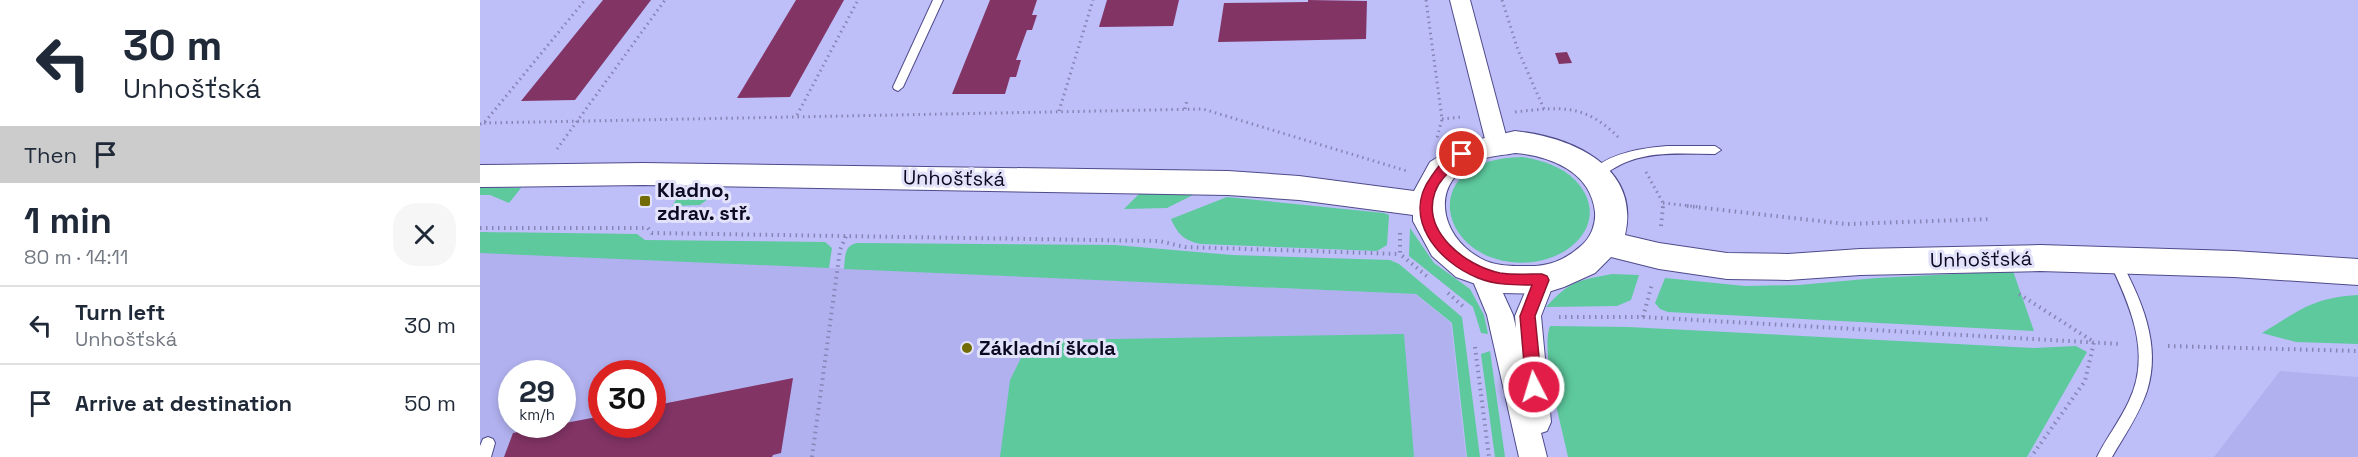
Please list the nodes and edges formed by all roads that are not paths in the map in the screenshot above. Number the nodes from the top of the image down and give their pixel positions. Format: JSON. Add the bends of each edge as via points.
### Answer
{"nodes":[{"id":1,"x":938,"y":0,"type":"edge"},
{"id":2,"x":1460,"y":0,"type":"edge"},
{"id":3,"x":898,"y":87,"type":"dead end"},
{"id":4,"x":1497,"y":143,"type":"junction"},
{"id":5,"x":1715,"y":150,"type":"dead end"},
{"id":6,"x":1595,"y":174,"type":"junction"},
{"id":7,"x":480,"y":176,"type":"edge"},
{"id":8,"x":1426,"y":205,"type":"junction"},
{"id":9,"x":1605,"y":243,"type":"junction"},
{"id":10,"x":2115,"y":260,"type":"junction"},
{"id":11,"x":2358,"y":272,"type":"edge"},
{"id":12,"x":1482,"y":274,"type":"junction"},
{"id":13,"x":1542,"y":280,"type":"junction"},
{"id":14,"x":1533,"y":457,"type":"edge"},
{"id":15,"x":1541,"y":457,"type":"edge"},
{"id":16,"x":2104,"y":457,"type":"edge"}],
"edges":[{"from":1,"to":3,"type":"lane"},
{"from":2,"to":4,"type":"street"},
{"from":4,"to":6,"type":"main road","via":[[1533,143],[1551,148]]},
{"from":4,"to":8,"type":"main road","via":[[1470,151],[1447,164],[1429,190]]},
{"from":5,"to":6,"type":"lane","via":[[1632,154],[1609,163]]},
{"from":6,"to":9,"type":"main road","via":[[1612,207],[1611,229]]},
{"from":7,"to":8,"type":"main road","name":"Unhošťská","via":[[643,174],[1228,183]]},
{"from":8,"to":12,"type":"main road","via":[[1435,237],[1447,252]]},
{"from":9,"to":10,"type":"main road","name":"Unhošťská","via":[[1727,266],[2040,258]]},
{"from":9,"to":13,"type":"main road","via":[[1580,267]]},
{"from":10,"to":11,"type":"main road","name":"Unhošťská"},
{"from":10,"to":16,"type":"lane","via":[[2133,298],[2145,345],[2145,362],[2140,392]]},
{"from":12,"to":13,"type":"main road"},
{"from":12,"to":14,"type":"street","via":[[1500,315]]},
{"from":13,"to":15,"type":"street","via":[[1528,316]]}]}
